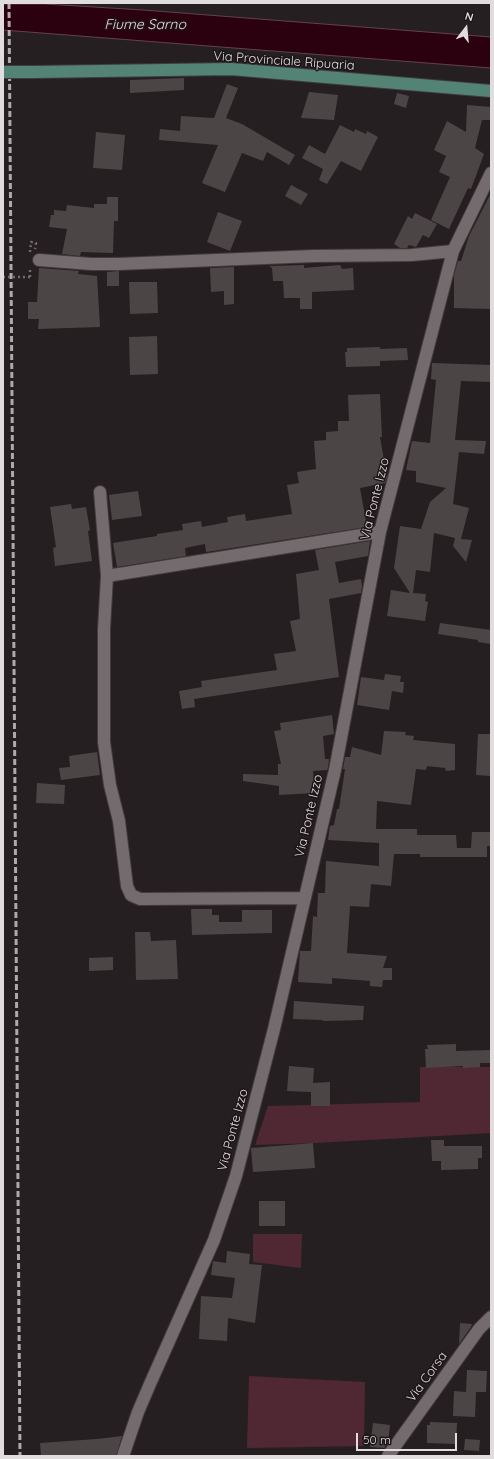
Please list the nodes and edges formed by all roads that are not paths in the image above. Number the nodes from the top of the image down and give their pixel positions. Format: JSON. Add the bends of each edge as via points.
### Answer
{"nodes":[{"id":1,"x":3,"y":72,"type":"edge"},
{"id":2,"x":491,"y":91,"type":"edge"},
{"id":3,"x":491,"y":173,"type":"edge"},
{"id":4,"x":453,"y":251,"type":"junction"},
{"id":5,"x":39,"y":260,"type":"dead end"},
{"id":6,"x":100,"y":492,"type":"dead end"},
{"id":7,"x":380,"y":532,"type":"junction"},
{"id":8,"x":107,"y":576,"type":"junction"},
{"id":9,"x":304,"y":898,"type":"junction"},
{"id":10,"x":491,"y":1317,"type":"edge"},
{"id":11,"x":123,"y":1456,"type":"edge"},
{"id":12,"x":388,"y":1456,"type":"edge"}],
"edges":[{"from":1,"to":2,"type":"main road","name":"Via Provinciale Ripuaria","bridge":true,"via":[[231,69]]},
{"from":3,"to":4,"type":"street","name":"Via Ponte Izzo"},
{"from":4,"to":5,"type":"street","via":[[412,255],[118,264]]},
{"from":4,"to":7,"type":"street","name":"Via Ponte Izzo"},
{"from":6,"to":8,"type":"street"},
{"from":7,"to":8,"type":"street"},
{"from":7,"to":9,"type":"street","name":"Via Ponte Izzo","via":[[335,770]]},
{"from":8,"to":9,"type":"street","via":[[104,629],[104,742],[110,785],[119,822],[127,886],[131,895],[140,899]]},
{"from":9,"to":11,"type":"street","name":"Via Ponte Izzo","via":[[236,1176],[214,1240],[150,1384]]},
{"from":10,"to":12,"type":"street","name":"Via Corsa","via":[[479,1329]]}]}
